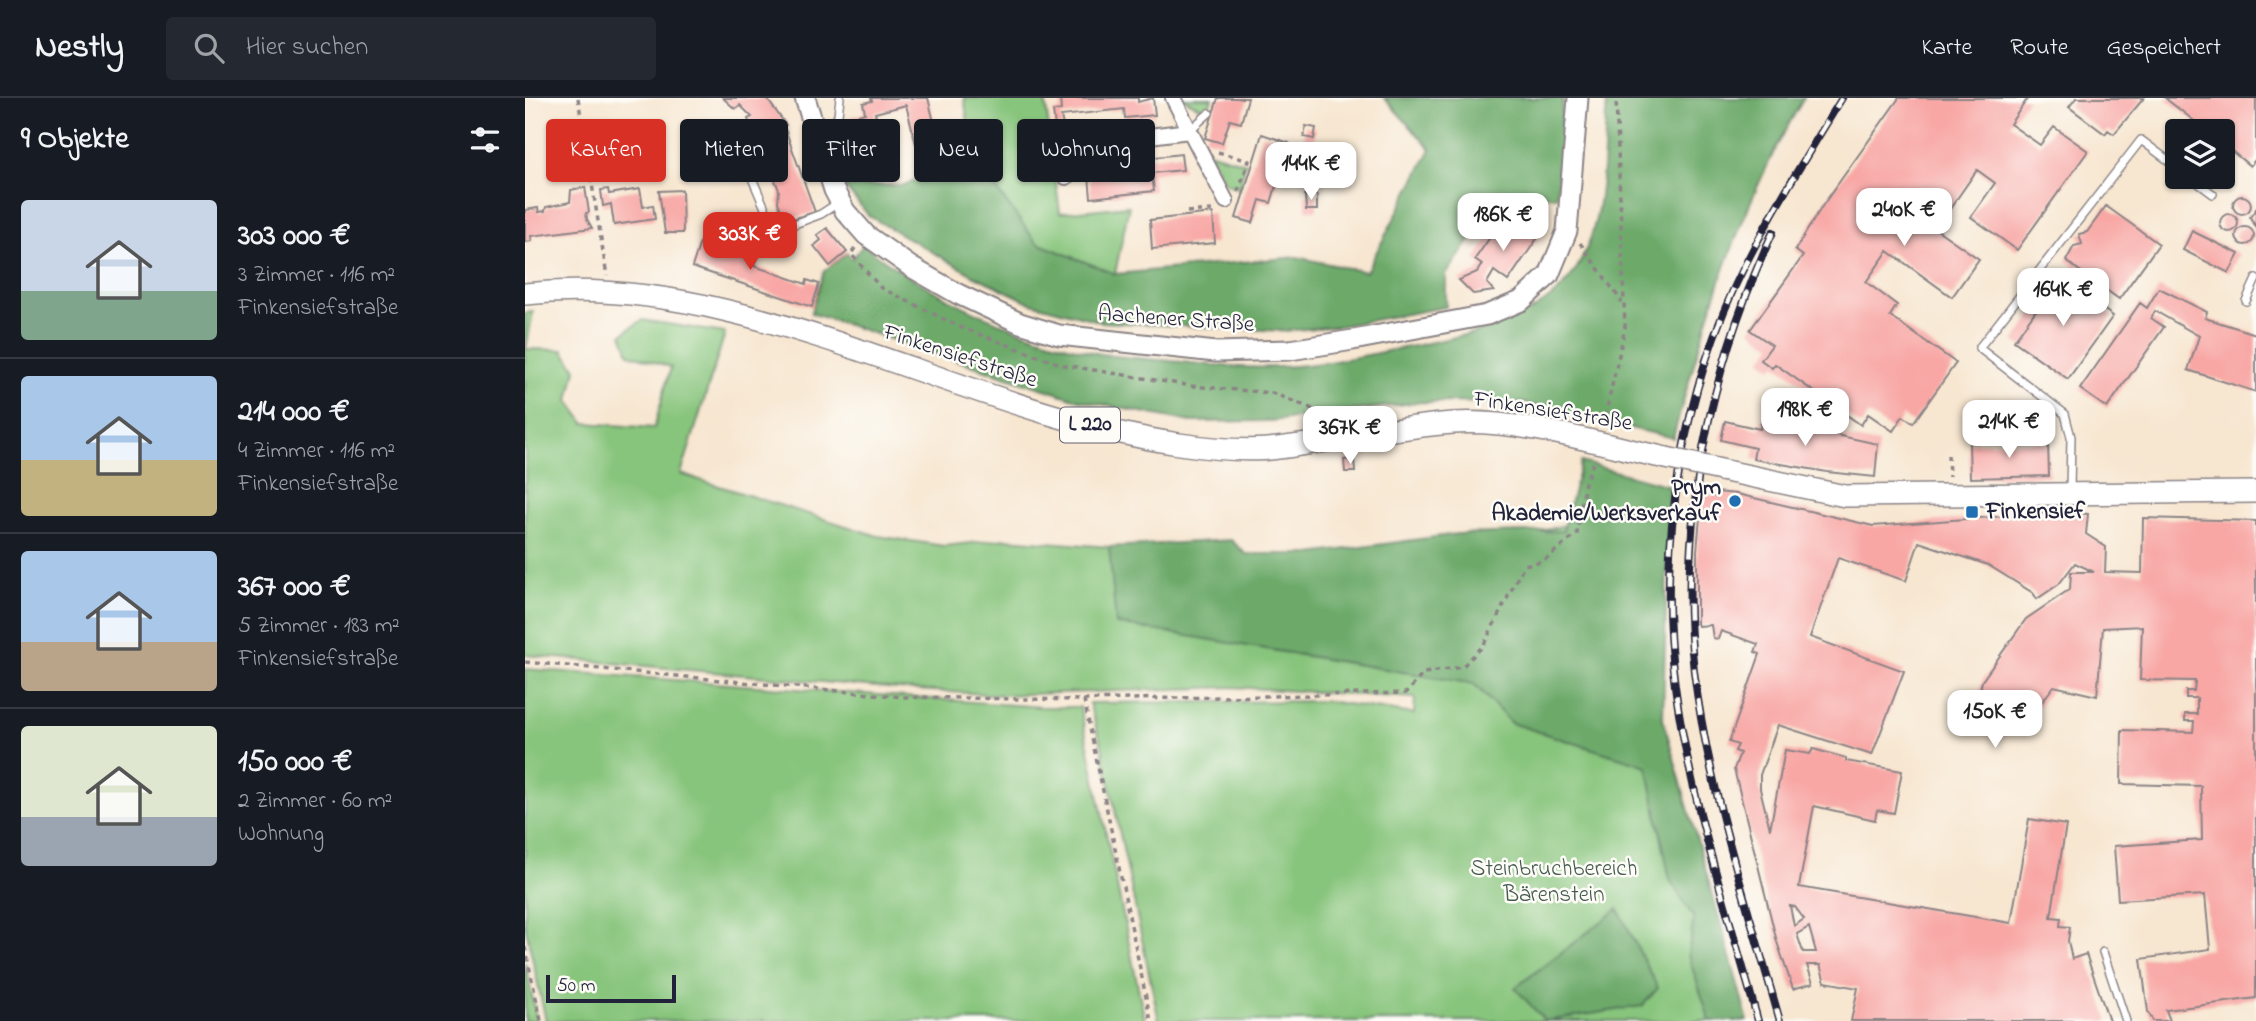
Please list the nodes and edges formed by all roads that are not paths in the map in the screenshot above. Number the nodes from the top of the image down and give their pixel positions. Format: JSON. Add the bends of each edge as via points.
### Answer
{"nodes":[{"id":1,"x":805,"y":98,"type":"edge"},
{"id":2,"x":840,"y":98,"type":"edge"},
{"id":3,"x":1173,"y":98,"type":"edge"},
{"id":4,"x":1578,"y":98,"type":"edge"},
{"id":5,"x":1209,"y":113,"type":"dead end"},
{"id":6,"x":813,"y":119,"type":"edge"},
{"id":7,"x":836,"y":119,"type":"edge"},
{"id":8,"x":1189,"y":131,"type":"junction"},
{"id":9,"x":1155,"y":135,"type":"edge"},
{"id":10,"x":2165,"y":158,"type":"edge"},
{"id":11,"x":754,"y":182,"type":"edge"},
{"id":12,"x":834,"y":182,"type":"edge"},
{"id":13,"x":2206,"y":189,"type":"edge"},
{"id":14,"x":2213,"y":194,"type":"dead end"},
{"id":15,"x":840,"y":201,"type":"junction"},
{"id":16,"x":1226,"y":201,"type":"dead end"},
{"id":17,"x":2256,"y":279,"type":"edge"},
{"id":18,"x":525,"y":294,"type":"edge"},
{"id":19,"x":2246,"y":301,"type":"dead end"},
{"id":20,"x":2256,"y":492,"type":"edge"},
{"id":21,"x":2070,"y":495,"type":"junction"},
{"id":22,"x":2103,"y":952,"type":"dead end"},
{"id":23,"x":2126,"y":1021,"type":"edge"}],
"edges":[{"from":1,"to":6,"type":"street","name":"Aachener Straße"},
{"from":2,"to":7,"type":"lane"},
{"from":3,"to":8,"type":"street"},
{"from":4,"to":15,"type":"street","name":"Aachener Straße","via":[[1567,231],[1549,275],[1521,301],[1487,315],[1303,348],[1216,352],[1098,341],[1046,331],[958,294],[911,267],[866,235]]},
{"from":5,"to":8,"type":"lane"},
{"from":8,"to":9,"type":"street"},
{"from":8,"to":16,"type":"street"},
{"from":10,"to":21,"type":"lane","via":[[2141,140],[1979,348],[2065,414],[2071,437]]},
{"from":11,"to":15,"type":"lane","via":[[771,222],[784,228]]},
{"from":12,"to":15,"type":"street","name":"Aachener Straße"},
{"from":13,"to":14,"type":"lane"},
{"from":17,"to":19,"type":"lane"},
{"from":18,"to":21,"type":"main road","name":"Finkensiefstraße","number":"L 220","bridge":true,"via":[[609,290],[684,302],[793,329],[1066,419],[1183,445],[1275,449],[1454,423],[1494,425],[1845,496]]},
{"from":20,"to":21,"type":"main road","name":"Finkensiefstraße","number":"L 220"},
{"from":22,"to":23,"type":"lane"}]}
